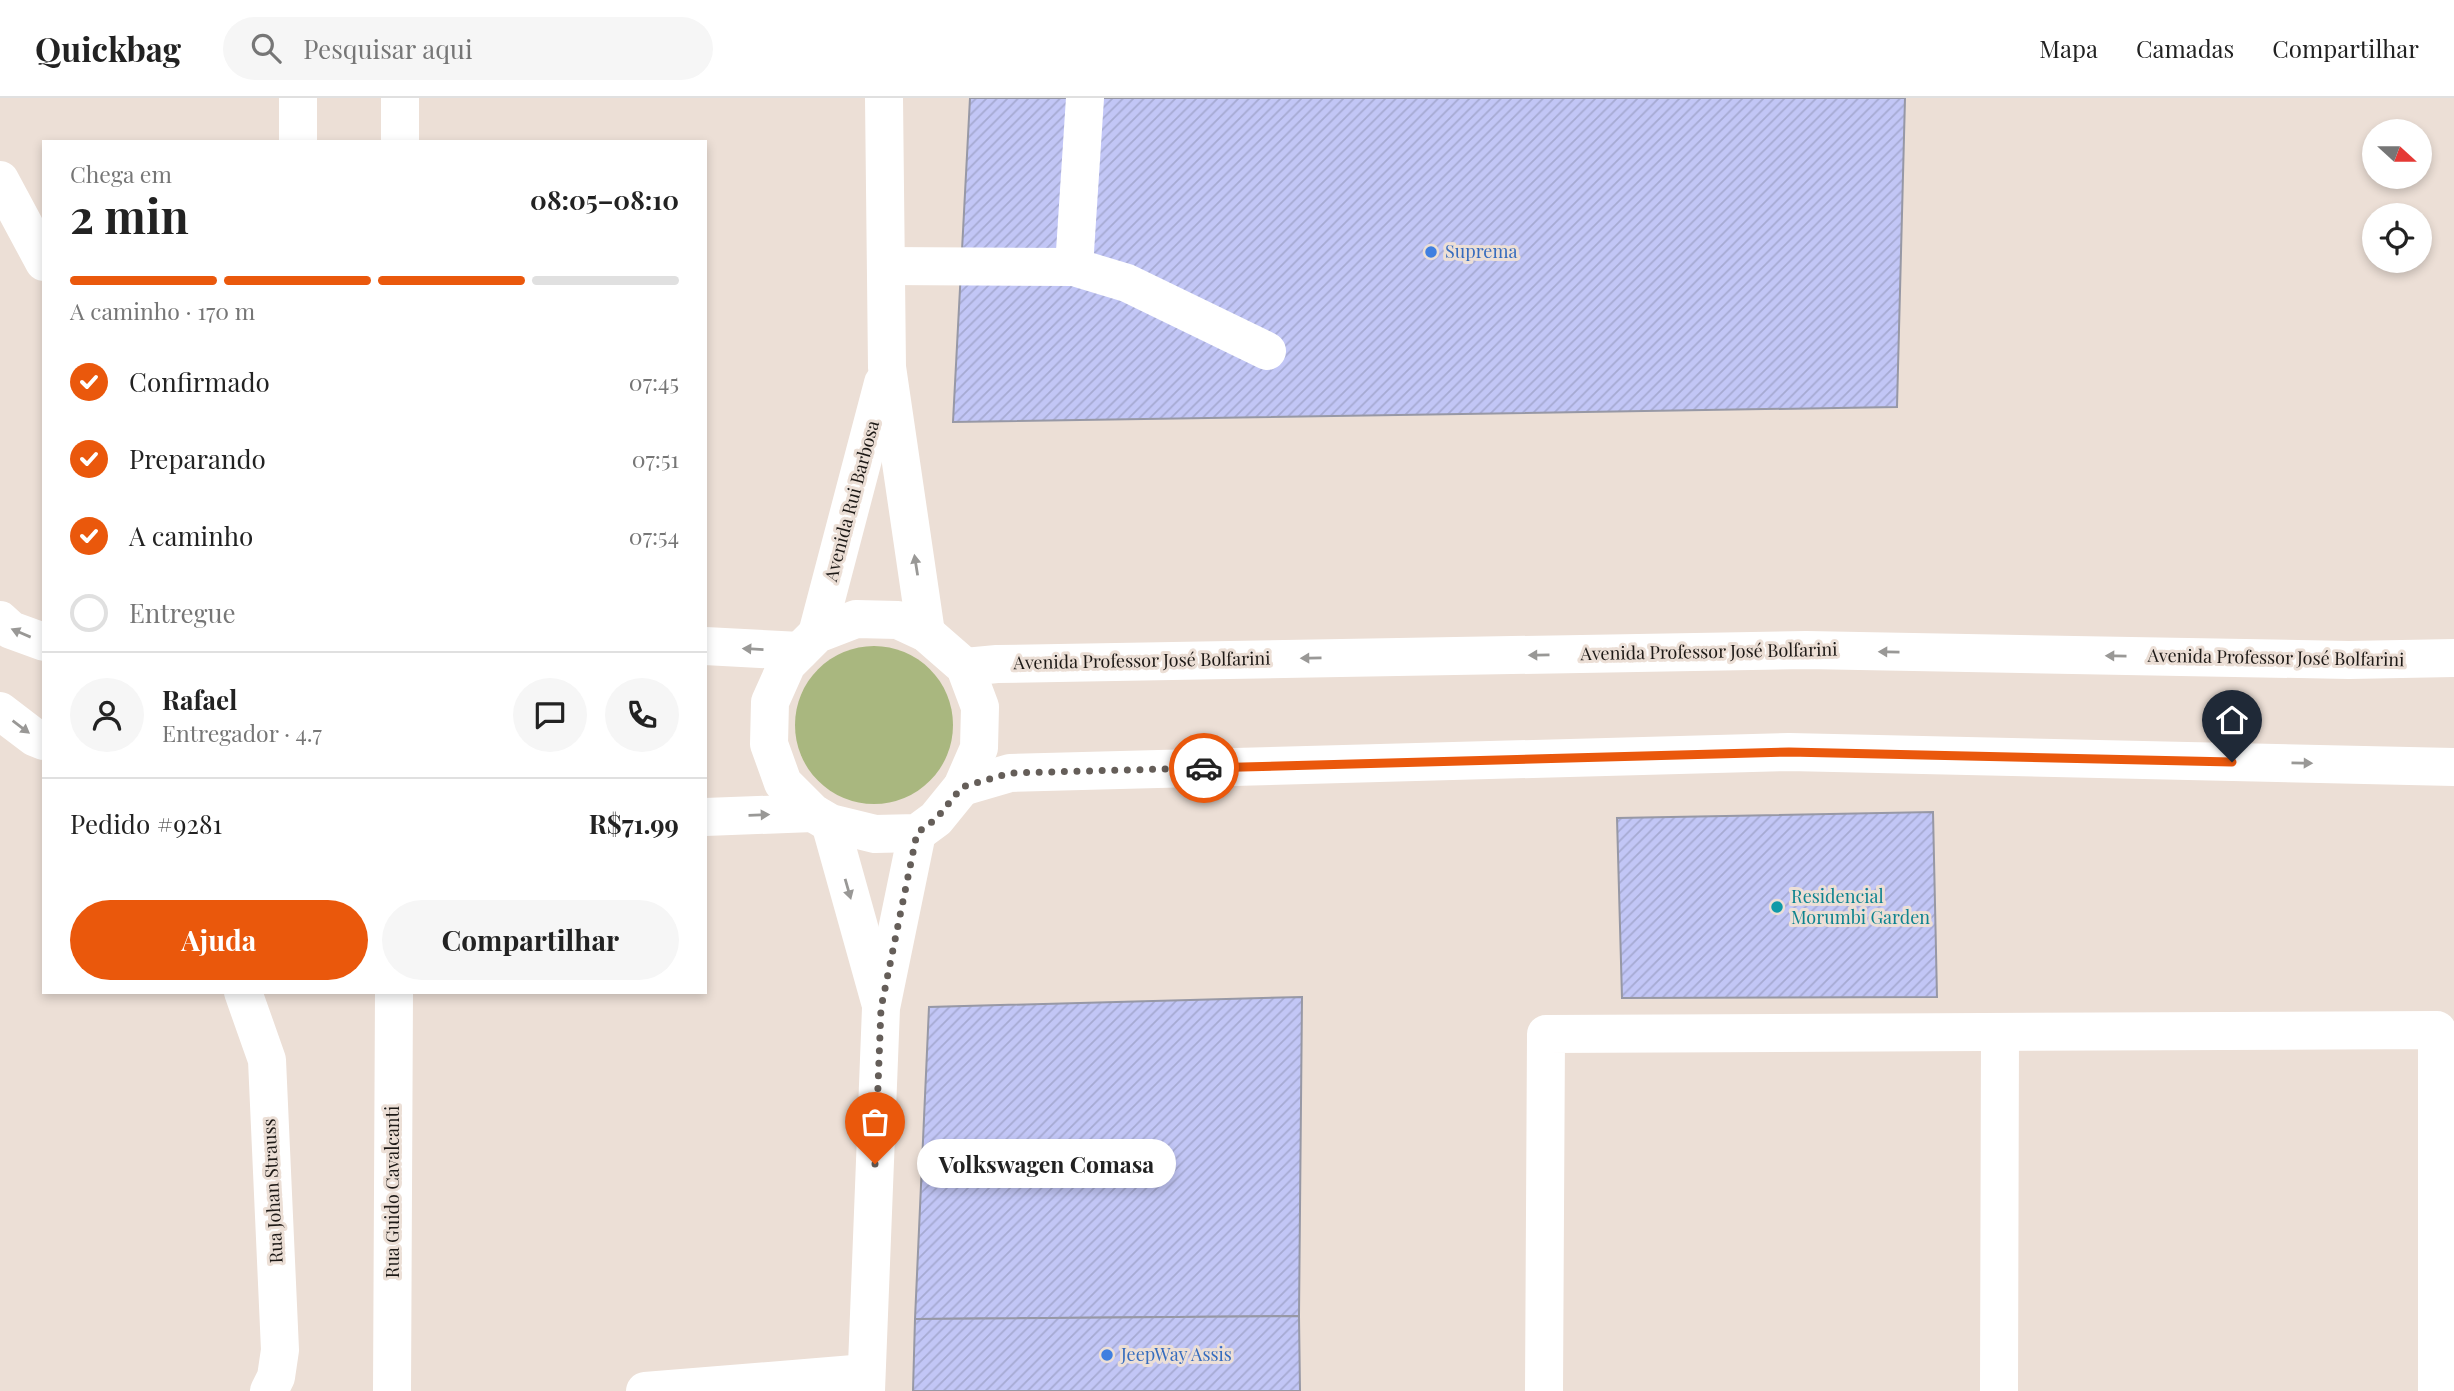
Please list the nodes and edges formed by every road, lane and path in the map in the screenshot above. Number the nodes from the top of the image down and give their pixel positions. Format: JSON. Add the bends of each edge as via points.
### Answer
{"nodes":[{"id":1,"x":298,"y":98,"type":"edge"},
{"id":2,"x":400,"y":98,"type":"edge"},
{"id":3,"x":884,"y":98,"type":"edge"},
{"id":4,"x":1085,"y":98,"type":"edge"},
{"id":5,"x":298,"y":140,"type":"edge"},
{"id":6,"x":400,"y":140,"type":"edge"},
{"id":7,"x":0,"y":180,"type":"edge"},
{"id":8,"x":42,"y":258,"type":"edge"},
{"id":9,"x":886,"y":267,"type":"junction"},
{"id":10,"x":1074,"y":267,"type":"junction"},
{"id":11,"x":1267,"y":351,"type":"dead end"},
{"id":12,"x":887,"y":367,"type":"junction"},
{"id":13,"x":0,"y":620,"type":"edge"},
{"id":14,"x":926,"y":633,"type":"junction"},
{"id":15,"x":42,"y":641,"type":"edge"},
{"id":16,"x":808,"y":643,"type":"junction"},
{"id":17,"x":707,"y":646,"type":"edge"},
{"id":18,"x":2454,"y":659,"type":"edge"},
{"id":19,"x":965,"y":667,"type":"junction"},
{"id":20,"x":0,"y":711,"type":"edge"},
{"id":21,"x":42,"y":740,"type":"edge"},
{"id":22,"x":2454,"y":766,"type":"edge"},
{"id":23,"x":962,"y":787,"type":"junction"},
{"id":24,"x":707,"y":817,"type":"edge"},
{"id":25,"x":821,"y":818,"type":"junction"},
{"id":26,"x":917,"y":833,"type":"junction"},
{"id":27,"x":244,"y":994,"type":"edge"},
{"id":28,"x":394,"y":994,"type":"edge"},
{"id":29,"x":881,"y":1008,"type":"junction"},
{"id":30,"x":2000,"y":1032,"type":"junction"},
{"id":31,"x":866,"y":1382,"type":"edge"},
{"id":32,"x":269,"y":1391,"type":"edge"},
{"id":33,"x":392,"y":1391,"type":"edge"},
{"id":34,"x":645,"y":1391,"type":"edge"},
{"id":35,"x":1544,"y":1391,"type":"edge"},
{"id":36,"x":1999,"y":1391,"type":"edge"},
{"id":37,"x":2437,"y":1391,"type":"edge"}],
"edges":[{"from":1,"to":5,"type":"main road"},
{"from":2,"to":6,"type":"main road"},
{"from":3,"to":9,"type":"main road","name":"Avenida Rui Barbosa"},
{"from":4,"to":10,"type":"main road"},
{"from":7,"to":8,"type":"main road"},
{"from":9,"to":10,"type":"main road"},
{"from":9,"to":12,"type":"main road","name":"Avenida Rui Barbosa"},
{"from":10,"to":11,"type":"main road","via":[[1127,283]]},
{"from":14,"to":12,"type":"main road","name":"Avenida Rui Barbosa","one_way":true},
{"from":12,"to":16,"type":"main road","name":"Avenida Rui Barbosa"},
{"from":15,"to":13,"type":"main road","one_way":true,"via":[[11,630]]},
{"from":14,"to":16,"type":"main road","via":[[898,620],[856,619]]},
{"from":14,"to":19,"type":"main road"},
{"from":16,"to":17,"type":"main road","one_way":true},
{"from":16,"to":25,"type":"main road","name":"Avenida Rui Barbosa","via":[[786,664],[770,702],[769,744],[783,783]]},
{"from":18,"to":19,"type":"main road","name":"Avenida Professor José Bolfarini","one_way":true,"via":[[1806,650]]},
{"from":19,"to":23,"type":"main road","via":[[980,707],[979,748]]},
{"from":20,"to":21,"type":"main road","one_way":true},
{"from":23,"to":22,"type":"main road","one_way":true,"via":[[1010,773],[1789,752]]},
{"from":23,"to":26,"type":"main road","via":[[936,819]]},
{"from":24,"to":25,"type":"main road","one_way":true},
{"from":25,"to":26,"type":"main road","via":[[875,834]]},
{"from":25,"to":29,"type":"main road","name":"Avenida Rui Barbosa","one_way":true},
{"from":26,"to":29,"type":"main road","name":"Avenida Rui Barbosa"},
{"from":27,"to":32,"type":"main road","name":"Rua Johan Strauss","via":[[267,1060],[280,1350]]},
{"from":28,"to":33,"type":"main road","name":"Rua Guido Cavalcanti"},
{"from":29,"to":31,"type":"main road","name":"Avenida Rui Barbosa"},
{"from":30,"to":35,"type":"main road","via":[[1546,1034]]},
{"from":30,"to":36,"type":"main road"},
{"from":30,"to":37,"type":"main road","via":[[2437,1030]]},
{"from":31,"to":34,"type":"main road"}]}
